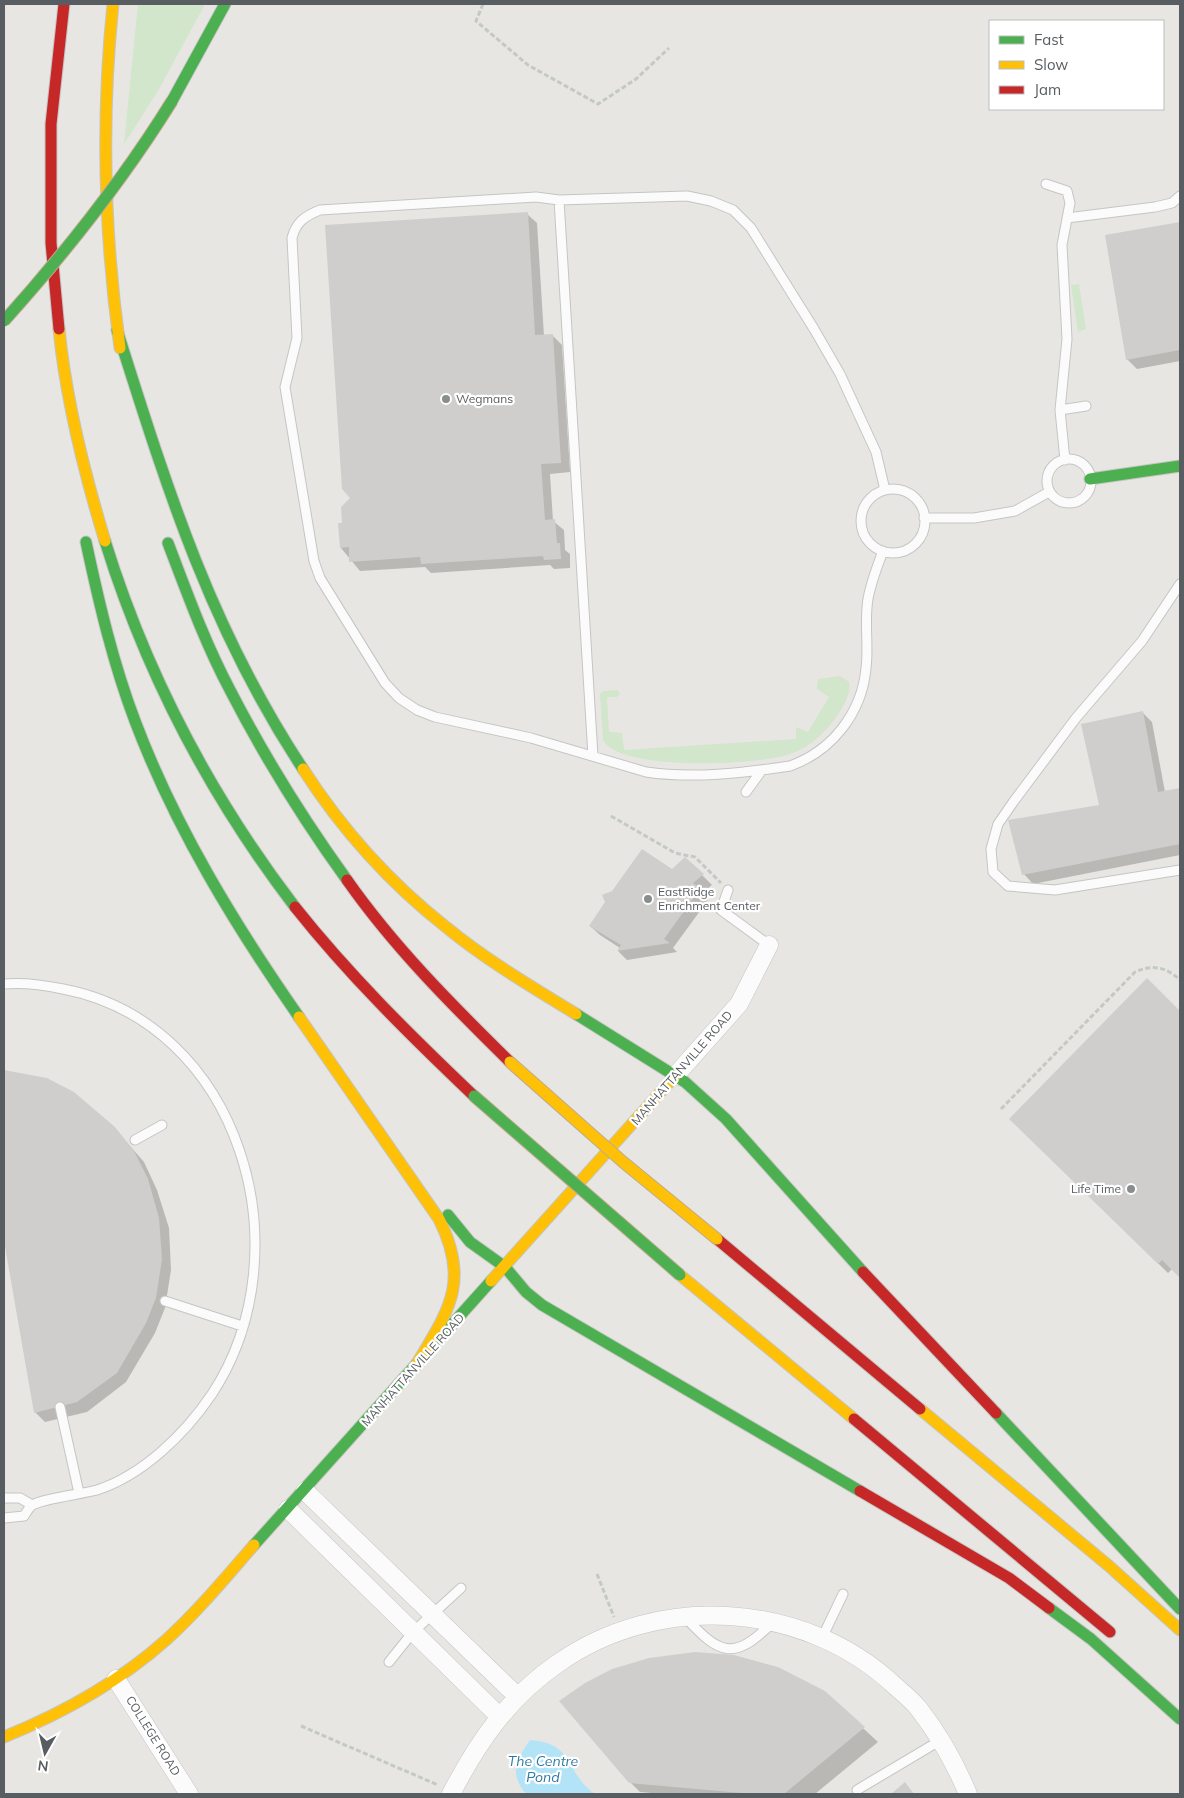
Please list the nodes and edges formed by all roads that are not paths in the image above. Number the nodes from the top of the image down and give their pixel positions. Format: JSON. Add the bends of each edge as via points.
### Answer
{"nodes":[{"id":1,"x":64,"y":4,"type":"edge"},
{"id":2,"x":113,"y":4,"type":"edge"},
{"id":3,"x":225,"y":4,"type":"edge"},
{"id":4,"x":1046,"y":184,"type":"dead end"},
{"id":5,"x":1180,"y":196,"type":"edge"},
{"id":6,"x":559,"y":200,"type":"junction"},
{"id":7,"x":1067,"y":218,"type":"junction"},
{"id":8,"x":4,"y":321,"type":"edge"},
{"id":9,"x":117,"y":330,"type":"junction"},
{"id":10,"x":64,"y":380,"type":"junction"},
{"id":11,"x":1086,"y":406,"type":"dead end"},
{"id":12,"x":1060,"y":410,"type":"junction"},
{"id":13,"x":136,"y":426,"type":"dead end"},
{"id":14,"x":1065,"y":460,"type":"junction"},
{"id":15,"x":1180,"y":466,"type":"edge"},
{"id":16,"x":75,"y":478,"type":"dead end"},
{"id":17,"x":1090,"y":479,"type":"junction"},
{"id":18,"x":885,"y":490,"type":"junction"},
{"id":19,"x":1049,"y":492,"type":"junction"},
{"id":20,"x":924,"y":518,"type":"junction"},
{"id":21,"x":163,"y":527,"type":"dead end"},
{"id":22,"x":84,"y":533,"type":"dead end"},
{"id":23,"x":882,"y":551,"type":"junction"},
{"id":24,"x":1180,"y":584,"type":"edge"},
{"id":25,"x":593,"y":756,"type":"junction"},
{"id":26,"x":762,"y":770,"type":"junction"},
{"id":27,"x":746,"y":792,"type":"dead end"},
{"id":28,"x":1180,"y":870,"type":"edge"},
{"id":29,"x":728,"y":890,"type":"road end"},
{"id":30,"x":769,"y":945,"type":"joint"},
{"id":31,"x":4,"y":984,"type":"edge"},
{"id":32,"x":676,"y":1076,"type":"junction"},
{"id":33,"x":366,"y":1112,"type":"junction"},
{"id":34,"x":162,"y":1125,"type":"dead end"},
{"id":35,"x":135,"y":1140,"type":"dead end"},
{"id":36,"x":505,"y":1267,"type":"junction"},
{"id":37,"x":166,"y":1301,"type":"dead end"},
{"id":38,"x":242,"y":1326,"type":"junction"},
{"id":39,"x":415,"y":1367,"type":"junction"},
{"id":40,"x":60,"y":1406,"type":"dead end"},
{"id":41,"x":305,"y":1491,"type":"junction"},
{"id":42,"x":79,"y":1494,"type":"junction"},
{"id":43,"x":4,"y":1498,"type":"edge"},
{"id":44,"x":32,"y":1505,"type":"junction"},
{"id":45,"x":288,"y":1509,"type":"junction"},
{"id":46,"x":4,"y":1518,"type":"edge"},
{"id":47,"x":461,"y":1588,"type":"dead end"},
{"id":48,"x":844,"y":1594,"type":"dead end"},
{"id":49,"x":1180,"y":1609,"type":"edge"},
{"id":50,"x":432,"y":1614,"type":"junction"},
{"id":51,"x":684,"y":1617,"type":"junction"},
{"id":52,"x":774,"y":1621,"type":"junction"},
{"id":53,"x":1180,"y":1630,"type":"edge"},
{"id":54,"x":413,"y":1632,"type":"junction"},
{"id":55,"x":822,"y":1638,"type":"junction"},
{"id":56,"x":1116,"y":1638,"type":"dead end"},
{"id":57,"x":389,"y":1662,"type":"dead end"},
{"id":58,"x":116,"y":1679,"type":"junction"},
{"id":59,"x":518,"y":1697,"type":"junction"},
{"id":60,"x":499,"y":1716,"type":"junction"},
{"id":61,"x":1180,"y":1719,"type":"edge"},
{"id":62,"x":4,"y":1737,"type":"edge"},
{"id":63,"x":941,"y":1740,"type":"junction"},
{"id":64,"x":857,"y":1790,"type":"dead end"},
{"id":65,"x":452,"y":1793,"type":"edge"},
{"id":66,"x":189,"y":1794,"type":"edge"},
{"id":67,"x":968,"y":1794,"type":"edge"}],
"edges":[{"from":1,"to":10,"type":"main road","via":[[53,104],[49,196],[53,289]]},
{"from":2,"to":9,"type":"main road","via":[[106,87],[104,180]]},
{"from":3,"to":8,"type":"main road","bridge":true,"via":[[172,101],[131,165],[37,285]]},
{"from":4,"to":7,"type":"lane","via":[[1067,191],[1070,203]]},
{"from":5,"to":7,"type":"lane","via":[[1172,203],[1155,207]]},
{"from":6,"to":18,"type":"lane","via":[[687,196],[722,205],[743,219],[840,374],[876,452]]},
{"from":6,"to":25,"type":"lane"},
{"from":6,"to":25,"type":"lane","via":[[536,198],[320,210],[306,216],[295,227],[292,238],[297,338],[285,387],[317,570],[385,682],[399,698],[435,717],[531,738]]},
{"from":7,"to":12,"type":"lane","via":[[1062,245],[1067,339]]},
{"from":9,"to":13,"type":"main road"},
{"from":9,"to":32,"type":"main road","via":[[176,515],[207,589],[272,720],[320,796],[378,865],[444,926],[497,964]]},
{"from":10,"to":16,"type":"main road"},
{"from":10,"to":56,"type":"main road","bridge":true,"via":[[89,499],[118,588],[152,672],[209,781],[259,859],[319,938],[396,1023],[542,1157]]},
{"from":11,"to":12,"type":"lane"},
{"from":12,"to":14,"type":"lane"},
{"from":14,"to":17,"type":"lane","via":[[1082,464]]},
{"from":14,"to":19,"type":"lane","via":[[1050,469]]},
{"from":15,"to":17,"type":"main road"},
{"from":17,"to":19,"type":"lane","via":[[1089,490],[1079,501],[1064,503]]},
{"from":18,"to":20,"type":"lane","via":[[901,490],[912,495],[919,502]]},
{"from":18,"to":23,"type":"lane","via":[[870,498],[861,518],[866,538]]},
{"from":19,"to":20,"type":"lane","via":[[1006,513],[974,518]]},
{"from":20,"to":23,"type":"lane","via":[[922,534],[910,548]]},
{"from":21,"to":53,"type":"main road","bridge":true,"via":[[198,623],[251,732],[297,810],[340,873],[406,956],[510,1062],[623,1162],[1109,1566]]},
{"from":22,"to":33,"type":"main road","via":[[101,612],[123,688],[169,800],[204,867],[252,945]]},
{"from":23,"to":26,"type":"lane","via":[[868,599],[867,667],[852,716],[830,744],[804,761]]},
{"from":24,"to":28,"type":"lane","via":[[1142,641],[1076,718],[1014,801],[998,824],[990,849],[993,872],[1008,886],[1055,890]]},
{"from":25,"to":26,"type":"lane","via":[[666,775]]},
{"from":26,"to":27,"type":"lane"},
{"from":29,"to":30,"type":"lane","via":[[721,910]]},
{"from":30,"to":32,"type":"street","name":"MANHATTANVILLE ROAD","via":[[739,1004]]},
{"from":31,"to":38,"type":"lane","via":[[50,986],[88,994],[117,1005],[167,1042],[210,1088],[227,1116],[240,1151],[254,1220],[253,1284]]},
{"from":32,"to":36,"type":"main road","name":"MANHATTANVILLE ROAD"},
{"from":32,"to":49,"type":"main road","via":[[694,1088],[726,1119],[809,1214]]},
{"from":33,"to":36,"type":"main road","via":[[470,1242]]},
{"from":33,"to":39,"type":"main road","via":[[445,1229],[455,1257],[455,1288],[449,1307]]},
{"from":34,"to":35,"type":"lane"},
{"from":36,"to":39,"type":"main road","name":"MANHATTANVILLE ROAD"},
{"from":36,"to":61,"type":"main road","via":[[534,1300],[556,1314],[1009,1578],[1091,1639]]},
{"from":37,"to":38,"type":"lane"},
{"from":38,"to":42,"type":"lane","via":[[229,1362],[212,1394],[180,1433],[134,1473],[97,1490]]},
{"from":39,"to":41,"type":"main road","name":"MANHATTANVILLE ROAD"},
{"from":40,"to":42,"type":"lane"},
{"from":41,"to":45,"type":"main road","name":"MANHATTANVILLE ROAD"},
{"from":41,"to":50,"type":"street"},
{"from":42,"to":44,"type":"lane"},
{"from":43,"to":44,"type":"lane","via":[[20,1498]]},
{"from":44,"to":46,"type":"lane","via":[[24,1516]]},
{"from":45,"to":54,"type":"street"},
{"from":45,"to":58,"type":"main road","name":"MANHATTANVILLE ROAD","via":[[185,1622]]},
{"from":47,"to":50,"type":"lane"},
{"from":48,"to":55,"type":"lane"},
{"from":50,"to":54,"type":"lane"},
{"from":50,"to":59,"type":"street"},
{"from":51,"to":52,"type":"street","via":[[718,1614]]},
{"from":51,"to":52,"type":"lane","via":[[715,1646],[736,1649],[754,1641]]},
{"from":51,"to":59,"type":"street","via":[[661,1619],[607,1636],[557,1663]]},
{"from":52,"to":55,"type":"street"},
{"from":54,"to":57,"type":"lane"},
{"from":54,"to":60,"type":"street"},
{"from":55,"to":63,"type":"street","via":[[877,1669],[918,1708]]},
{"from":58,"to":62,"type":"main road","name":"MANHATTANVILLE ROAD","via":[[66,1709]]},
{"from":58,"to":66,"type":"street","name":"COLLEGE ROAD"},
{"from":59,"to":60,"type":"street"},
{"from":60,"to":65,"type":"street","via":[[466,1765]]},
{"from":63,"to":64,"type":"lane"},
{"from":63,"to":67,"type":"street","via":[[951,1754]]}]}
